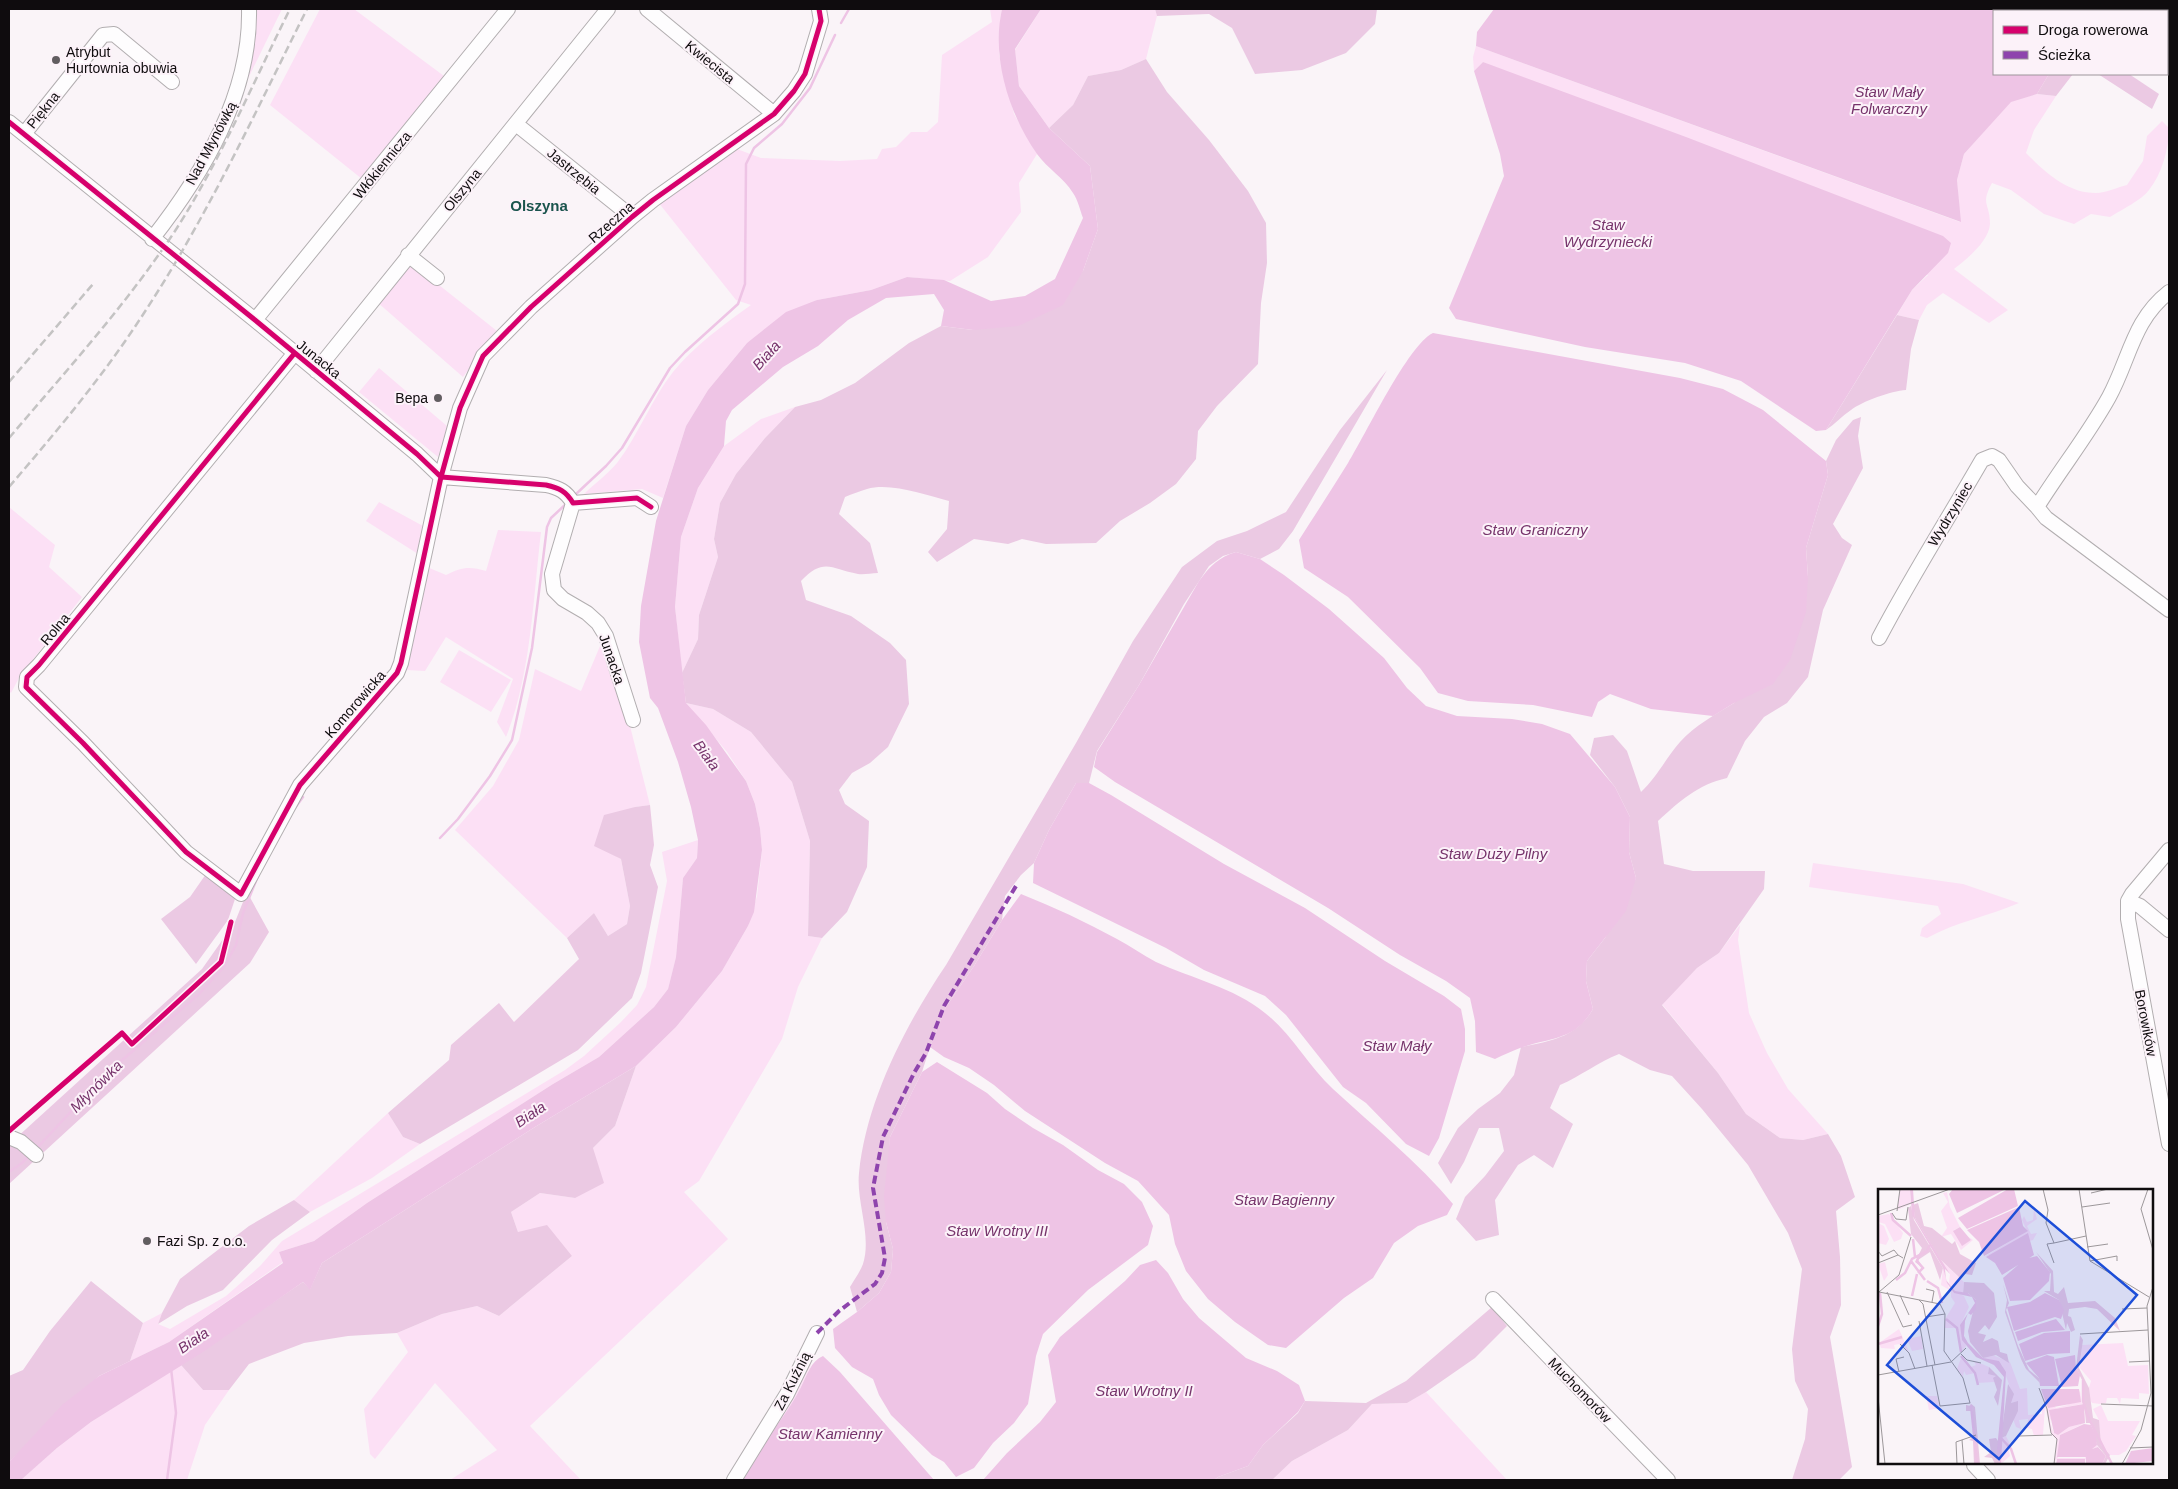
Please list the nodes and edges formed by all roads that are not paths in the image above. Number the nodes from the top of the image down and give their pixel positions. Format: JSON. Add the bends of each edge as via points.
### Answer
{"nodes":[{"id":1,"x":249,"y":9,"type":"edge"},
{"id":2,"x":508,"y":9,"type":"edge"},
{"id":3,"x":608,"y":9,"type":"edge"},
{"id":4,"x":647,"y":9,"type":"edge"},
{"id":5,"x":819,"y":9,"type":"edge"},
{"id":6,"x":172,"y":82,"type":"dead end"},
{"id":7,"x":774,"y":114,"type":"junction"},
{"id":8,"x":9,"y":122,"type":"edge"},
{"id":9,"x":516,"y":124,"type":"junction"},
{"id":10,"x":24,"y":134,"type":"junction"},
{"id":11,"x":632,"y":217,"type":"junction"},
{"id":12,"x":152,"y":239,"type":"junction"},
{"id":13,"x":408,"y":255,"type":"junction"},
{"id":14,"x":437,"y":278,"type":"dead end"},
{"id":15,"x":2169,"y":292,"type":"edge"},
{"id":16,"x":255,"y":320,"type":"junction"},
{"id":17,"x":294,"y":354,"type":"junction"},
{"id":18,"x":316,"y":370,"type":"junction"},
{"id":19,"x":441,"y":477,"type":"junction"},
{"id":20,"x":573,"y":503,"type":"junction"},
{"id":21,"x":651,"y":507,"type":"dead end"},
{"id":22,"x":2037,"y":507,"type":"junction"},
{"id":23,"x":2169,"y":610,"type":"edge"},
{"id":24,"x":1879,"y":638,"type":"dead end"},
{"id":25,"x":633,"y":720,"type":"dead end"},
{"id":26,"x":2169,"y":850,"type":"edge"},
{"id":27,"x":241,"y":894,"type":"joint"},
{"id":28,"x":2128,"y":901,"type":"junction"},
{"id":29,"x":2169,"y":930,"type":"edge"},
{"id":30,"x":9,"y":1136,"type":"edge"},
{"id":31,"x":2169,"y":1144,"type":"edge"},
{"id":32,"x":32,"y":1152,"type":"dead end"},
{"id":33,"x":1494,"y":1299,"type":"dead end"},
{"id":34,"x":817,"y":1333,"type":"dead end"},
{"id":35,"x":1974,"y":1465,"type":"dead end"},
{"id":36,"x":734,"y":1480,"type":"edge"},
{"id":37,"x":1668,"y":1480,"type":"edge"},
{"id":38,"x":1988,"y":1480,"type":"edge"}],
"edges":[{"from":1,"to":12,"type":"street","name":"Nad Młynówką","via":[[245,55],[236,95],[199,171]]},
{"from":2,"to":16,"type":"street","name":"Włókiennicza"},
{"from":3,"to":9,"type":"street","name":"Olszyna"},
{"from":4,"to":7,"type":"street","name":"Kwiecista"},
{"from":5,"to":7,"type":"street","name":"Rzeczna","via":[[821,21],[804,74]]},
{"from":6,"to":10,"type":"street","name":"Piękna","via":[[114,34],[104,35]]},
{"from":7,"to":11,"type":"street","name":"Rzeczna"},
{"from":8,"to":10,"type":"street","name":"Junacka"},
{"from":9,"to":11,"type":"street","name":"Jastrzębia"},
{"from":9,"to":13,"type":"street","name":"Olszyna"},
{"from":10,"to":12,"type":"street","name":"Junacka"},
{"from":11,"to":19,"type":"street","name":"Rzeczna","via":[[531,307],[483,356],[460,408]]},
{"from":12,"to":16,"type":"street","name":"Junacka"},
{"from":13,"to":14,"type":"street"},
{"from":13,"to":18,"type":"street","name":"Olszyna"},
{"from":15,"to":22,"type":"street","via":[[2146,314],[2109,397]]},
{"from":16,"to":17,"type":"street","name":"Junacka"},
{"from":17,"to":18,"type":"street","name":"Junacka"},
{"from":17,"to":27,"type":"street","name":"Rolna","via":[[27,677],[26,687],[186,852]]},
{"from":18,"to":19,"type":"street","name":"Junacka"},
{"from":19,"to":20,"type":"street","via":[[546,484],[560,488]]},
{"from":19,"to":27,"type":"street","name":"Komorowicka","via":[[397,673],[300,785]]},
{"from":20,"to":21,"type":"street","via":[[637,498]]},
{"from":20,"to":25,"type":"street","name":"Junacka","via":[[552,574],[554,590],[587,613],[606,636]]},
{"from":22,"to":23,"type":"street","name":"Wydrzyniec","via":[[2046,518]]},
{"from":22,"to":24,"type":"street","name":"Wydrzyniec","via":[[1999,460],[1992,456],[1982,460],[1908,582]]},
{"from":26,"to":28,"type":"street"},
{"from":28,"to":29,"type":"street","via":[[2140,906]]},
{"from":28,"to":31,"type":"street","name":"Borowików","via":[[2130,936]]},
{"from":30,"to":32,"type":"street"},
{"from":33,"to":37,"type":"street","name":"Muchomorów"},
{"from":34,"to":36,"type":"street","name":"Za Kuźnią","via":[[786,1394]]},
{"from":35,"to":38,"type":"street"}]}
